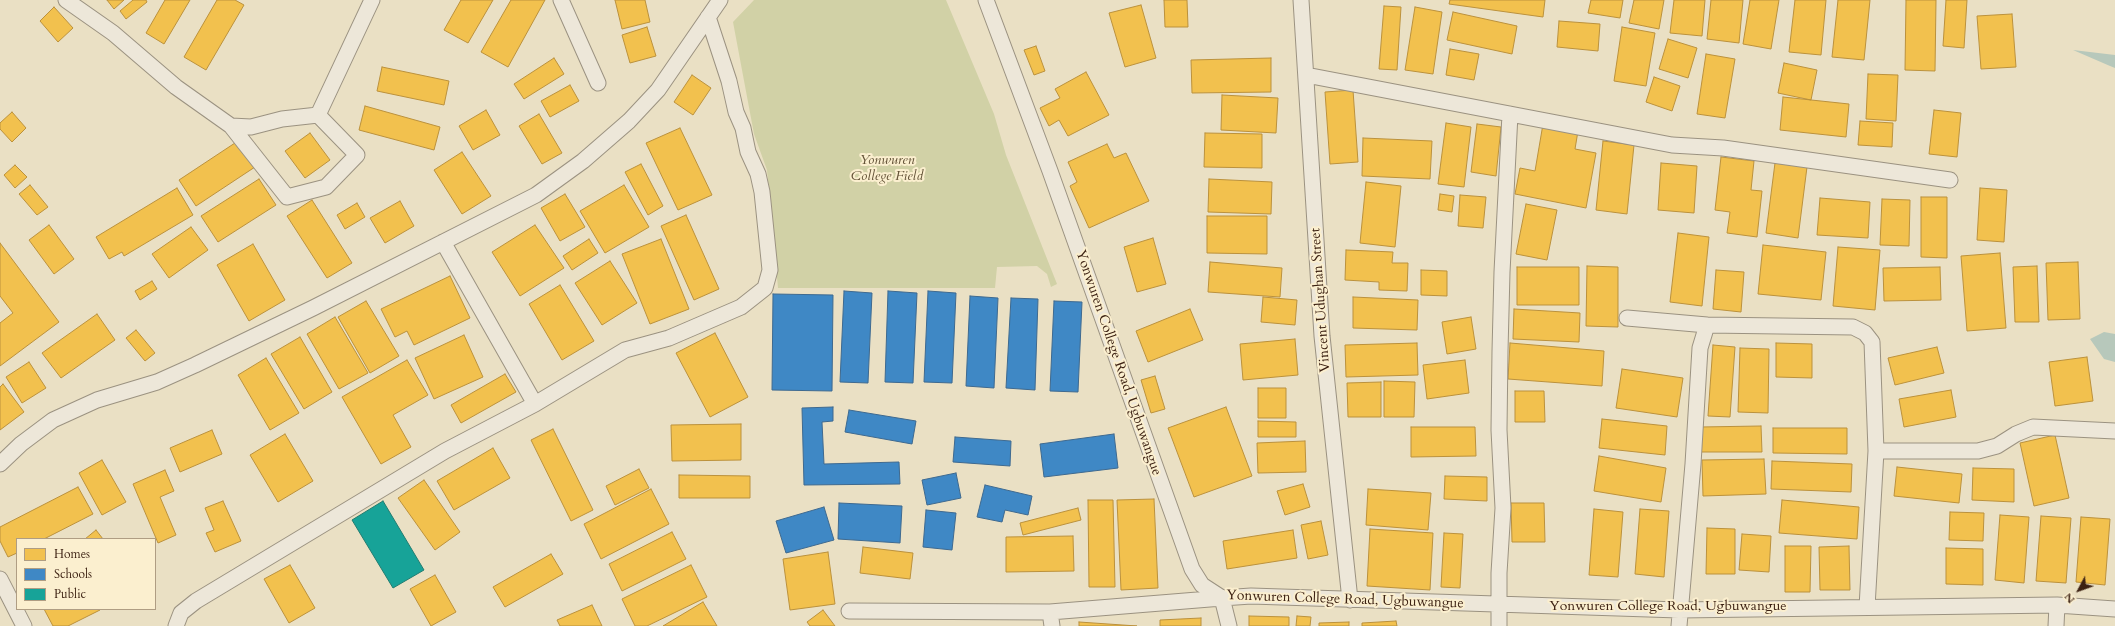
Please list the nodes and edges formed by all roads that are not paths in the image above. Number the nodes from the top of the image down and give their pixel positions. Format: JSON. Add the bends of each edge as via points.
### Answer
{"nodes":[{"id":1,"x":66,"y":0,"type":"edge"},
{"id":2,"x":372,"y":0,"type":"edge"},
{"id":3,"x":561,"y":0,"type":"edge"},
{"id":4,"x":720,"y":0,"type":"edge"},
{"id":5,"x":986,"y":0,"type":"edge"},
{"id":6,"x":1301,"y":0,"type":"edge"},
{"id":7,"x":708,"y":17,"type":"junction"},
{"id":8,"x":1306,"y":75,"type":"junction"},
{"id":9,"x":598,"y":83,"type":"dead end"},
{"id":10,"x":1510,"y":114,"type":"junction"},
{"id":11,"x":318,"y":115,"type":"junction"},
{"id":12,"x":231,"y":126,"type":"junction"},
{"id":13,"x":1950,"y":180,"type":"dead end"},
{"id":14,"x":443,"y":242,"type":"junction"},
{"id":15,"x":1627,"y":318,"type":"dead end"},
{"id":16,"x":1707,"y":325,"type":"junction"},
{"id":17,"x":535,"y":404,"type":"junction"},
{"id":18,"x":2115,"y":430,"type":"edge"},
{"id":19,"x":1876,"y":451,"type":"junction"},
{"id":20,"x":0,"y":464,"type":"edge"},
{"id":21,"x":0,"y":579,"type":"edge"},
{"id":22,"x":1222,"y":598,"type":"junction"},
{"id":23,"x":1350,"y":600,"type":"junction"},
{"id":24,"x":1500,"y":605,"type":"junction"},
{"id":25,"x":2056,"y":605,"type":"junction"},
{"id":26,"x":1867,"y":607,"type":"junction"},
{"id":27,"x":2115,"y":608,"type":"edge"},
{"id":28,"x":1679,"y":610,"type":"junction"},
{"id":29,"x":849,"y":611,"type":"dead end"},
{"id":30,"x":1051,"y":619,"type":"edge"},
{"id":31,"x":24,"y":626,"type":"edge"},
{"id":32,"x":176,"y":626,"type":"edge"},
{"id":33,"x":1229,"y":626,"type":"edge"},
{"id":34,"x":1499,"y":626,"type":"edge"},
{"id":35,"x":1679,"y":626,"type":"edge"},
{"id":36,"x":2056,"y":626,"type":"edge"}],
"edges":[{"from":1,"to":12,"type":"street","via":[[113,33],[176,87]]},
{"from":2,"to":11,"type":"street"},
{"from":3,"to":9,"type":"street"},
{"from":4,"to":7,"type":"street"},
{"from":5,"to":22,"type":"street","name":"Yonwuren College Road, Ugbuwangue","via":[[1192,569],[1202,585]]},
{"from":6,"to":8,"type":"street","name":"Vincent Udughan Street"},
{"from":7,"to":14,"type":"street","via":[[658,90],[629,121],[593,153],[536,195]]},
{"from":7,"to":17,"type":"street","via":[[762,192],[770,270],[765,288],[741,307],[669,338],[624,350]]},
{"from":8,"to":10,"type":"street"},
{"from":8,"to":23,"type":"street","name":"Vincent Udughan Street","via":[[1322,336]]},
{"from":10,"to":13,"type":"street","via":[[1672,145],[1723,148]]},
{"from":10,"to":24,"type":"street","via":[[1500,351],[1499,430],[1503,508]]},
{"from":11,"to":12,"type":"street","via":[[282,119],[251,127]]},
{"from":11,"to":12,"type":"street","via":[[357,155],[326,187],[287,197]]},
{"from":14,"to":17,"type":"street"},
{"from":14,"to":20,"type":"street","via":[[195,366],[157,382],[97,400],[53,420]]},
{"from":15,"to":16,"type":"street"},
{"from":16,"to":19,"type":"street","via":[[1853,326],[1865,333],[1872,342]]},
{"from":16,"to":28,"type":"street","via":[[1700,348],[1693,464]]},
{"from":17,"to":32,"type":"street","via":[[445,451],[196,601],[181,613]]},
{"from":18,"to":19,"type":"street","via":[[2033,427],[1997,446],[1978,451]]},
{"from":19,"to":26,"type":"street"},
{"from":21,"to":31,"type":"street"},
{"from":22,"to":23,"type":"street","name":"Yonwuren College Road, Ugbuwangue","via":[[1250,596]]},
{"from":22,"to":30,"type":"street"},
{"from":22,"to":33,"type":"street"},
{"from":23,"to":24,"type":"street","name":"Yonwuren College Road, Ugbuwangue"},
{"from":24,"to":28,"type":"street","name":"Yonwuren College Road, Ugbuwangue"},
{"from":24,"to":34,"type":"street"},
{"from":25,"to":26,"type":"street","name":"Yonwuren College Road, Ugbuwangue"},
{"from":25,"to":27,"type":"street","name":"Yonwuren College Road, Ugbuwangue"},
{"from":25,"to":36,"type":"street"},
{"from":26,"to":28,"type":"street","name":"Yonwuren College Road, Ugbuwangue"},
{"from":28,"to":35,"type":"street"},
{"from":29,"to":30,"type":"street"}]}
